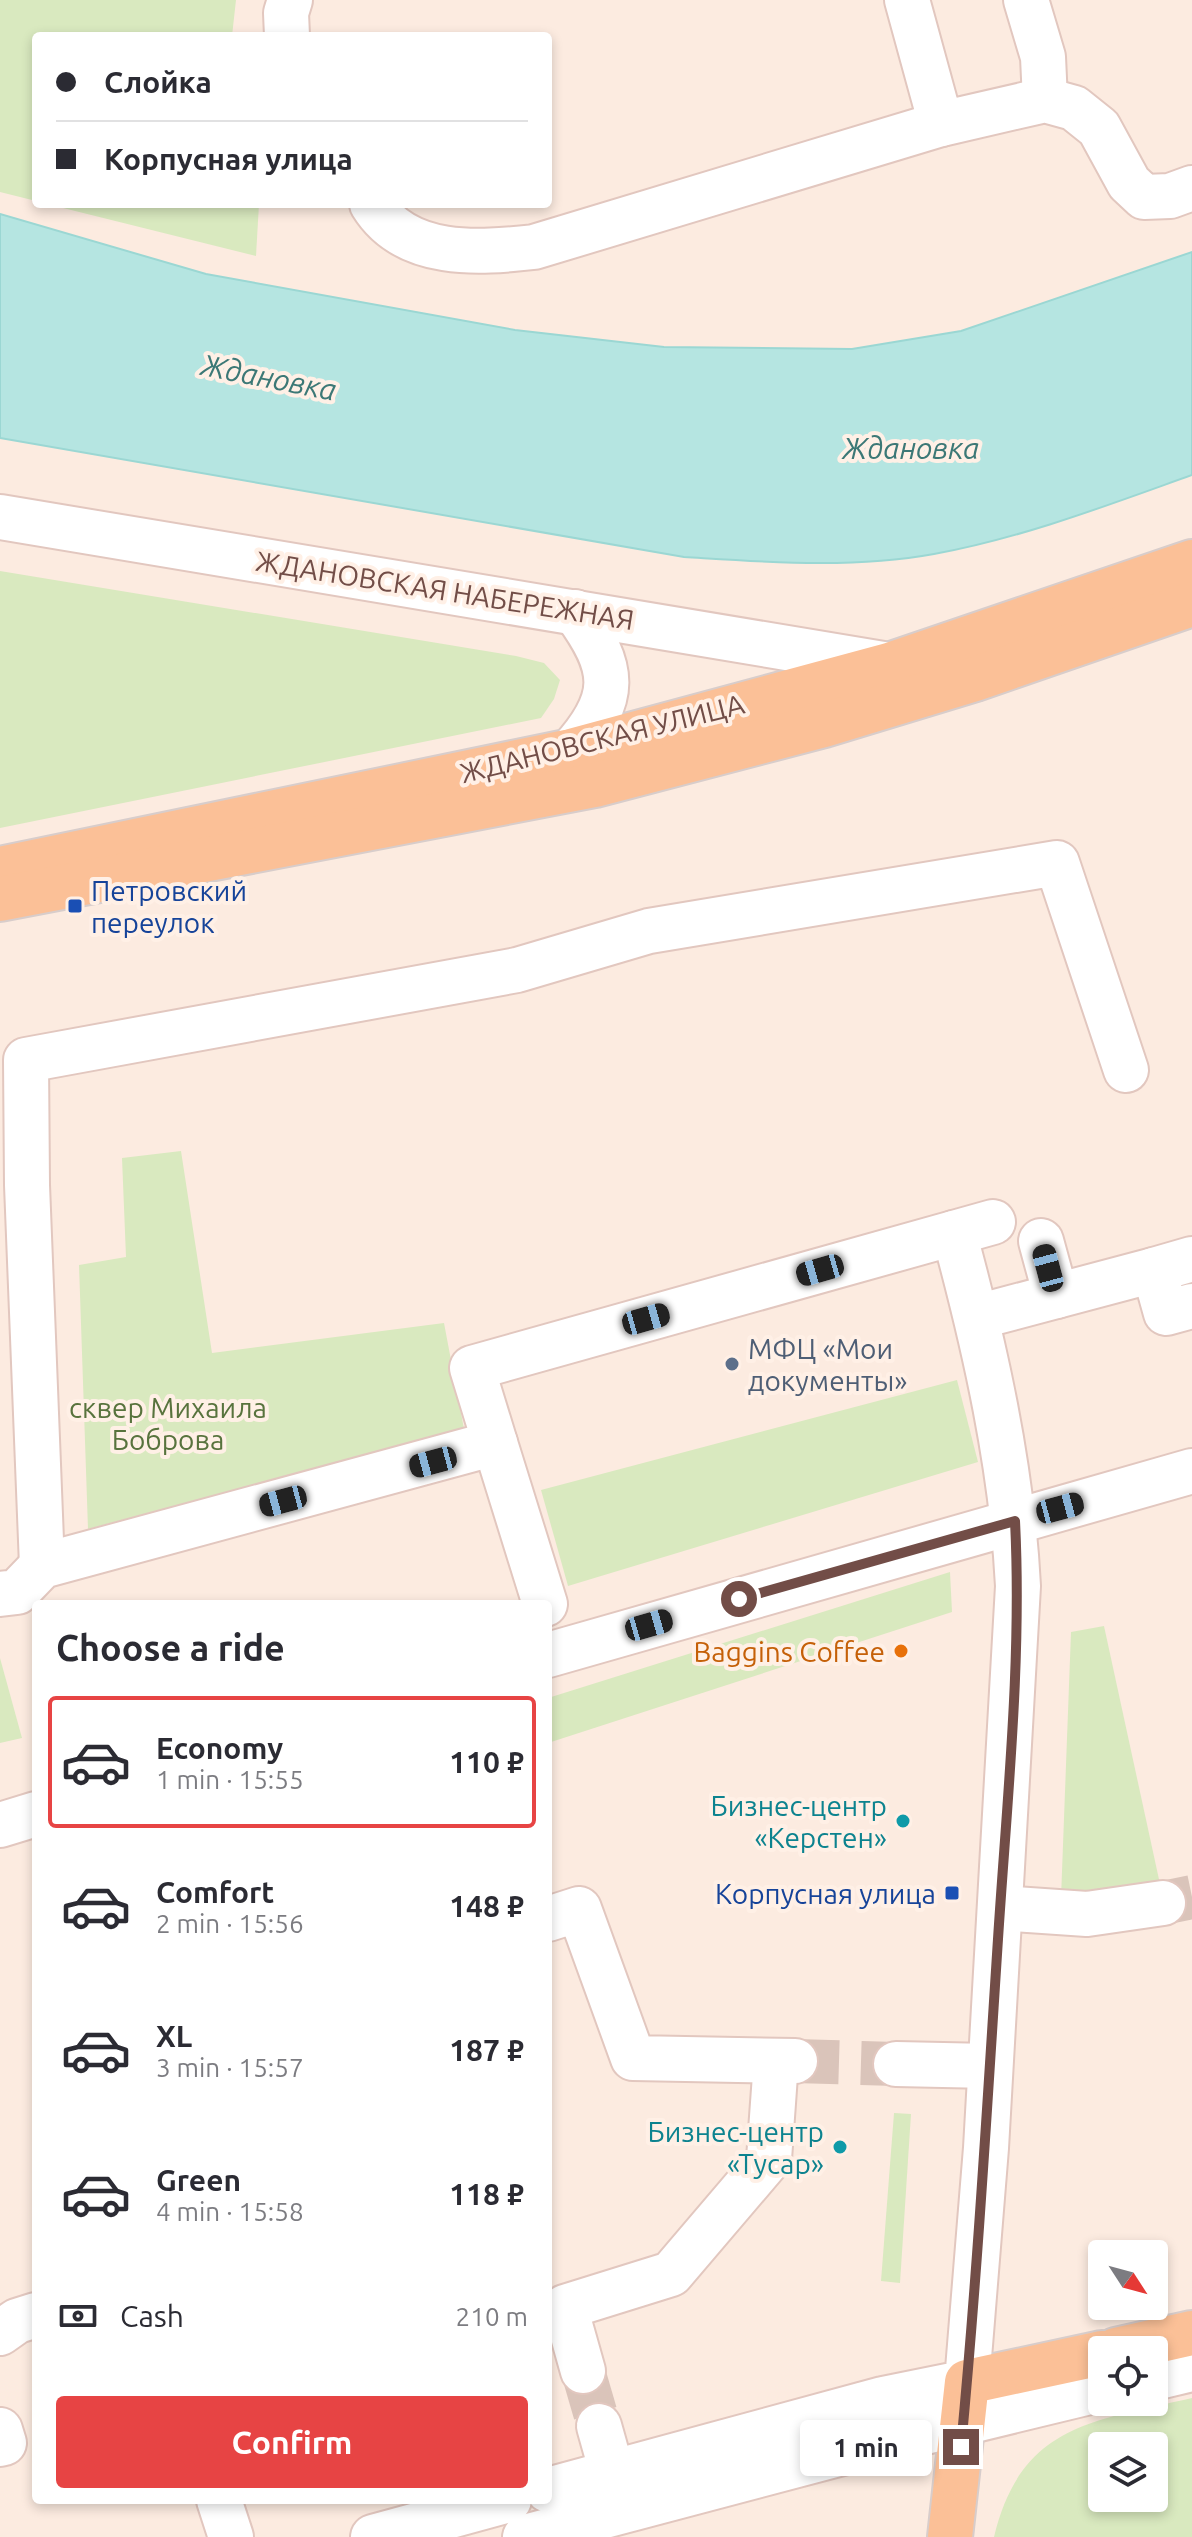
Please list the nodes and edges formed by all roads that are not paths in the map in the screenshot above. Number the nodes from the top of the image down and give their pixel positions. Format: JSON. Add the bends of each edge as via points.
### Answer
{"nodes":[{"id":1,"x":290,"y":0,"type":"edge"},
{"id":2,"x":907,"y":0,"type":"edge"},
{"id":3,"x":1026,"y":0,"type":"edge"},
{"id":4,"x":287,"y":32,"type":"edge"},
{"id":5,"x":1045,"y":100,"type":"junction"},
{"id":6,"x":941,"y":124,"type":"junction"},
{"id":7,"x":1192,"y":188,"type":"edge"},
{"id":8,"x":375,"y":208,"type":"edge"},
{"id":9,"x":0,"y":517,"type":"edge"},
{"id":10,"x":1192,"y":562,"type":"edge"},
{"id":11,"x":1192,"y":604,"type":"edge"},
{"id":12,"x":575,"y":612,"type":"junction"},
{"id":13,"x":889,"y":665,"type":"junction"},
{"id":14,"x":571,"y":751,"type":"junction"},
{"id":15,"x":0,"y":869,"type":"edge"},
{"id":16,"x":0,"y":899,"type":"edge"},
{"id":17,"x":1126,"y":1070,"type":"dead end"},
{"id":18,"x":1041,"y":1241,"type":"dead end"},
{"id":19,"x":1173,"y":1264,"type":"edge"},
{"id":20,"x":1056,"y":1296,"type":"junction"},
{"id":21,"x":1192,"y":1306,"type":"edge"},
{"id":22,"x":977,"y":1317,"type":"junction"},
{"id":23,"x":495,"y":1443,"type":"junction"},
{"id":24,"x":1192,"y":1471,"type":"edge"},
{"id":25,"x":1015,"y":1521,"type":"junction"},
{"id":26,"x":42,"y":1566,"type":"junction"},
{"id":27,"x":0,"y":1594,"type":"edge"},
{"id":28,"x":544,"y":1600,"type":"edge"},
{"id":29,"x":552,"y":1640,"type":"edge"},
{"id":30,"x":32,"y":1815,"type":"edge"},
{"id":31,"x":0,"y":1825,"type":"edge"},
{"id":32,"x":1163,"y":1903,"type":"tunnel mouth"},
{"id":33,"x":1000,"y":1908,"type":"junction"},
{"id":34,"x":552,"y":1918,"type":"edge"},
{"id":35,"x":896,"y":2064,"type":"tunnel mouth"},
{"id":36,"x":990,"y":2066,"type":"junction"},
{"id":37,"x":32,"y":2316,"type":"edge"},
{"id":38,"x":0,"y":2333,"type":"edge"},
{"id":39,"x":1192,"y":2333,"type":"edge"},
{"id":40,"x":1168,"y":2338,"type":"edge"},
{"id":41,"x":1088,"y":2358,"type":"edge"},
{"id":42,"x":1192,"y":2369,"type":"edge"},
{"id":43,"x":583,"y":2371,"type":"tunnel mouth"},
{"id":44,"x":1168,"y":2375,"type":"edge"},
{"id":45,"x":1088,"y":2390,"type":"edge"},
{"id":46,"x":965,"y":2402,"type":"junction"},
{"id":47,"x":599,"y":2426,"type":"tunnel mouth"},
{"id":48,"x":0,"y":2430,"type":"edge"},
{"id":49,"x":0,"y":2444,"type":"edge"},
{"id":50,"x":552,"y":2490,"type":"edge"},
{"id":51,"x":617,"y":2491,"type":"junction"},
{"id":52,"x":220,"y":2504,"type":"edge"},
{"id":53,"x":494,"y":2504,"type":"edge"},
{"id":54,"x":231,"y":2537,"type":"edge"},
{"id":55,"x":373,"y":2537,"type":"edge"},
{"id":56,"x":525,"y":2537,"type":"edge"},
{"id":57,"x":950,"y":2537,"type":"edge"}],
"edges":[{"from":1,"to":4,"type":"street"},
{"from":2,"to":6,"type":"street"},
{"from":3,"to":5,"type":"street","via":[[1043,57]]},
{"from":5,"to":6,"type":"street"},
{"from":5,"to":7,"type":"street","via":[[1074,108],[1099,128],[1129,183],[1144,197]]},
{"from":6,"to":8,"type":"street","via":[[534,247],[487,252],[429,247],[403,235]]},
{"from":9,"to":12,"type":"street","name":"ЖДАНОВСКАЯ НАБЕРЕЖНАЯ"},
{"from":10,"to":13,"type":"main road","name":"ЖДАНОВСКАЯ УЛИЦА"},
{"from":11,"to":16,"type":"main road","name":"ЖДАНОВСКАЯ УЛИЦА","via":[[840,721],[595,785]]},
{"from":12,"to":13,"type":"street","name":"ЖДАНОВСКАЯ НАБЕРЕЖНАЯ"},
{"from":12,"to":14,"type":"street","via":[[608,668],[595,724]]},
{"from":13,"to":14,"type":"main road","name":"ЖДАНОВСКАЯ УЛИЦА"},
{"from":14,"to":15,"type":"main road","name":"ЖДАНОВСКАЯ УЛИЦА"},
{"from":17,"to":26,"type":"street","via":[[1057,863],[649,931],[517,970],[26,1060]]},
{"from":18,"to":20,"type":"street"},
{"from":19,"to":20,"type":"street"},
{"from":19,"to":21,"type":"street","via":[[1166,1313]]},
{"from":20,"to":22,"type":"street"},
{"from":22,"to":23,"type":"street","via":[[974,1227],[472,1368]]},
{"from":22,"to":25,"type":"street"},
{"from":23,"to":26,"type":"street"},
{"from":23,"to":28,"type":"street"},
{"from":24,"to":25,"type":"street"},
{"from":25,"to":29,"type":"street"},
{"from":25,"to":33,"type":"street","via":[[1018,1586]]},
{"from":26,"to":27,"type":"street","via":[[17,1592]]},
{"from":30,"to":31,"type":"street"},
{"from":32,"to":33,"type":"street","via":[[1087,1914]]},
{"from":33,"to":36,"type":"street"},
{"from":34,"to":43,"type":"street","via":[[579,1909],[633,2058],[786,2061],[769,2159],[671,2274],[565,2307]]},
{"from":35,"to":36,"type":"street"},
{"from":36,"to":46,"type":"street"},
{"from":37,"to":38,"type":"street"},
{"from":39,"to":40,"type":"main road"},
{"from":41,"to":46,"type":"main road"},
{"from":42,"to":44,"type":"street"},
{"from":45,"to":46,"type":"street"},
{"from":46,"to":51,"type":"street"},
{"from":46,"to":57,"type":"main road"},
{"from":47,"to":51,"type":"street"},
{"from":48,"to":49,"type":"street"},
{"from":50,"to":51,"type":"street"},
{"from":51,"to":56,"type":"street"},
{"from":52,"to":54,"type":"street"},
{"from":53,"to":55,"type":"street"}]}
